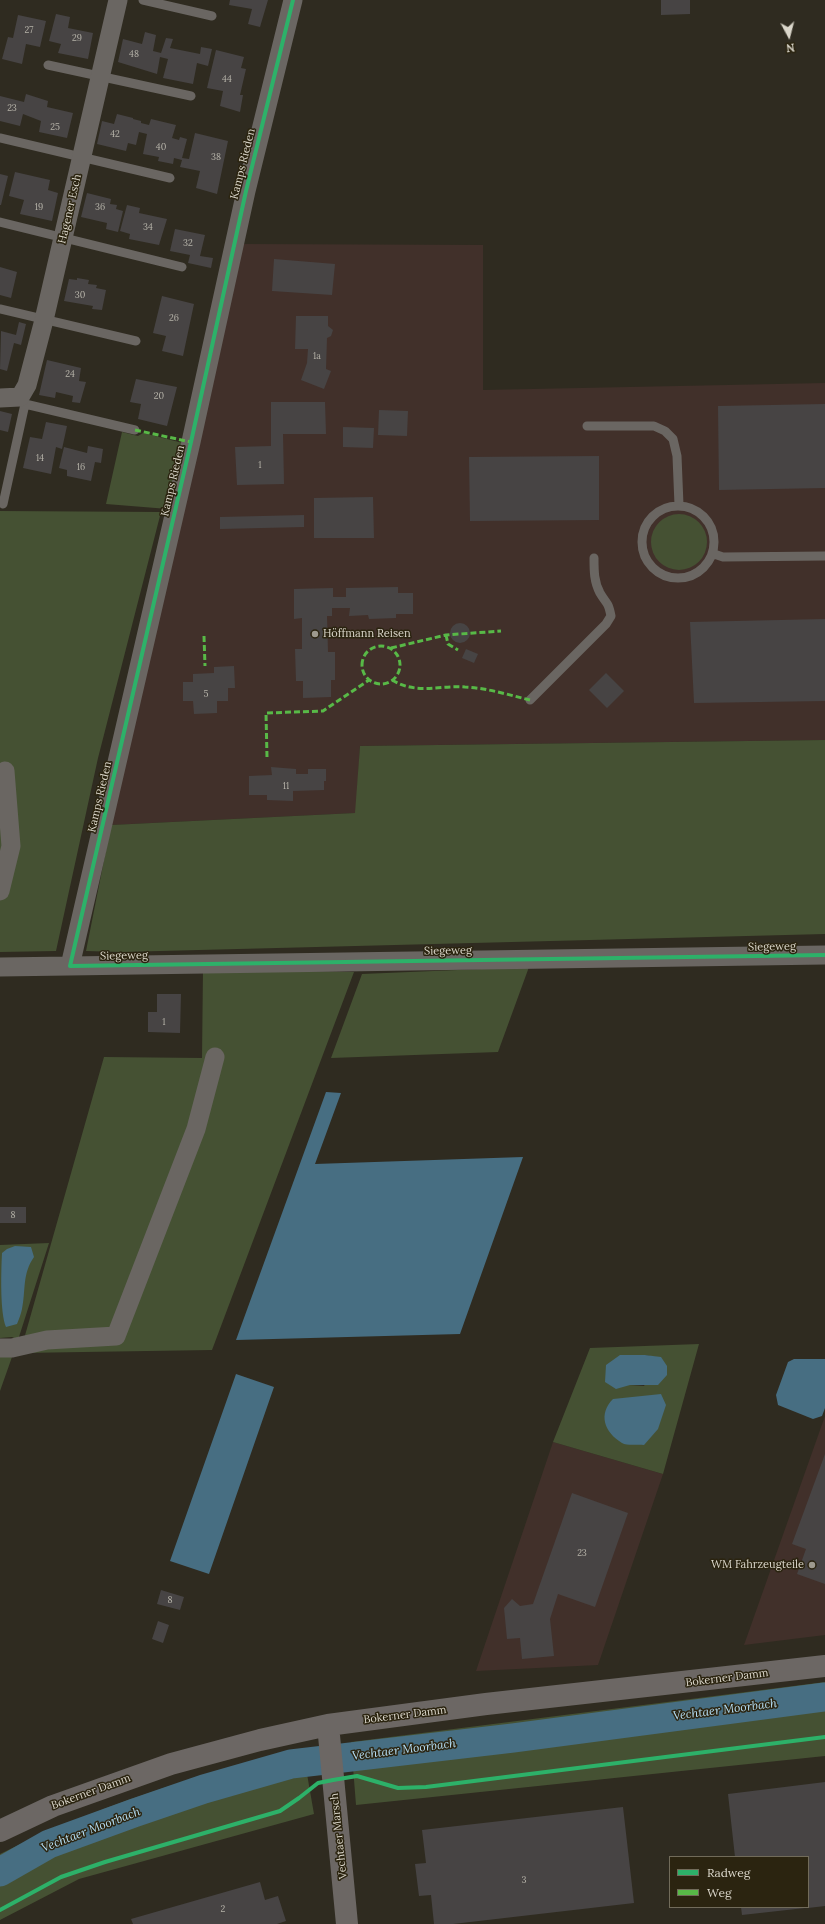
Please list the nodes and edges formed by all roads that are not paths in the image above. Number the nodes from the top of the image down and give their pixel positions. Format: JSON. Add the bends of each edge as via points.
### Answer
{"nodes":[{"id":1,"x":118,"y":0,"type":"edge"},
{"id":2,"x":143,"y":0,"type":"edge"},
{"id":3,"x":293,"y":0,"type":"edge"},
{"id":4,"x":212,"y":16,"type":"dead end"},
{"id":5,"x":48,"y":65,"type":"dead end"},
{"id":6,"x":101,"y":76,"type":"junction"},
{"id":7,"x":191,"y":96,"type":"dead end"},
{"id":8,"x":0,"y":138,"type":"edge"},
{"id":9,"x":81,"y":158,"type":"junction"},
{"id":10,"x":170,"y":178,"type":"dead end"},
{"id":11,"x":0,"y":222,"type":"edge"},
{"id":12,"x":63,"y":238,"type":"junction"},
{"id":13,"x":182,"y":267,"type":"dead end"},
{"id":14,"x":0,"y":309,"type":"edge"},
{"id":15,"x":44,"y":320,"type":"junction"},
{"id":16,"x":136,"y":341,"type":"dead end"},
{"id":17,"x":0,"y":398,"type":"edge"},
{"id":18,"x":22,"y":400,"type":"junction"},
{"id":19,"x":587,"y":426,"type":"dead end"},
{"id":20,"x":135,"y":430,"type":"dead end"},
{"id":21,"x":3,"y":504,"type":"dead end"},
{"id":22,"x":679,"y":505,"type":"junction"},
{"id":23,"x":714,"y":554,"type":"junction"},
{"id":24,"x":825,"y":556,"type":"edge"},
{"id":25,"x":594,"y":558,"type":"dead end"},
{"id":26,"x":530,"y":700,"type":"dead end"},
{"id":27,"x":6,"y":771,"type":"dead end"},
{"id":28,"x":3,"y":863,"type":"edge"},
{"id":29,"x":0,"y":891,"type":"edge"},
{"id":30,"x":825,"y":955,"type":"edge"},
{"id":31,"x":70,"y":966,"type":"junction"},
{"id":32,"x":0,"y":967,"type":"edge"},
{"id":33,"x":215,"y":1057,"type":"dead end"},
{"id":34,"x":6,"y":1348,"type":"edge"},
{"id":35,"x":825,"y":1666,"type":"edge"},
{"id":36,"x":328,"y":1725,"type":"junction"},
{"id":37,"x":0,"y":1831,"type":"edge"},
{"id":38,"x":348,"y":1924,"type":"edge"}],
"edges":[{"from":1,"to":6,"type":"street","name":"Hagener Esch"},
{"from":2,"to":4,"type":"lane"},
{"from":3,"to":31,"type":"street","name":"Kamps Rieden","via":[[246,191]]},
{"from":5,"to":6,"type":"lane"},
{"from":6,"to":7,"type":"lane"},
{"from":6,"to":9,"type":"street","name":"Hagener Esch"},
{"from":8,"to":9,"type":"lane"},
{"from":9,"to":10,"type":"lane"},
{"from":9,"to":12,"type":"street","name":"Hagener Esch"},
{"from":11,"to":12,"type":"lane"},
{"from":12,"to":13,"type":"lane"},
{"from":12,"to":15,"type":"street","name":"Hagener Esch"},
{"from":14,"to":15,"type":"lane"},
{"from":15,"to":16,"type":"lane"},
{"from":15,"to":18,"type":"street","name":"Hagener Esch"},
{"from":17,"to":18,"type":"street"},
{"from":18,"to":20,"type":"lane"},
{"from":18,"to":21,"type":"lane"},
{"from":19,"to":22,"type":"lane","via":[[654,426],[665,431],[673,439],[677,456]]},
{"from":22,"to":23,"type":"lane","via":[[695,509],[708,520],[715,534]]},
{"from":22,"to":23,"type":"lane","via":[[662,509],[648,521],[642,538],[643,555],[654,571],[671,579],[690,578],[706,567]]},
{"from":23,"to":24,"type":"lane","via":[[723,557]]},
{"from":25,"to":26,"type":"lane","via":[[594,577],[600,593],[609,604],[611,616]]},
{"from":27,"to":28,"type":"street","via":[[11,846]]},
{"from":28,"to":29,"type":"street"},
{"from":30,"to":31,"type":"street","name":"Siegeweg"},
{"from":31,"to":32,"type":"street","name":"Siegeweg"},
{"from":33,"to":34,"type":"street","via":[[196,1129],[116,1336],[47,1340]]},
{"from":35,"to":36,"type":"main road","name":"Bokerner Damm","via":[[486,1704]]},
{"from":36,"to":37,"type":"main road","name":"Bokerner Damm","via":[[172,1764],[53,1806]]},
{"from":36,"to":38,"type":"main road","name":"Vechtaer Marsch"}]}
